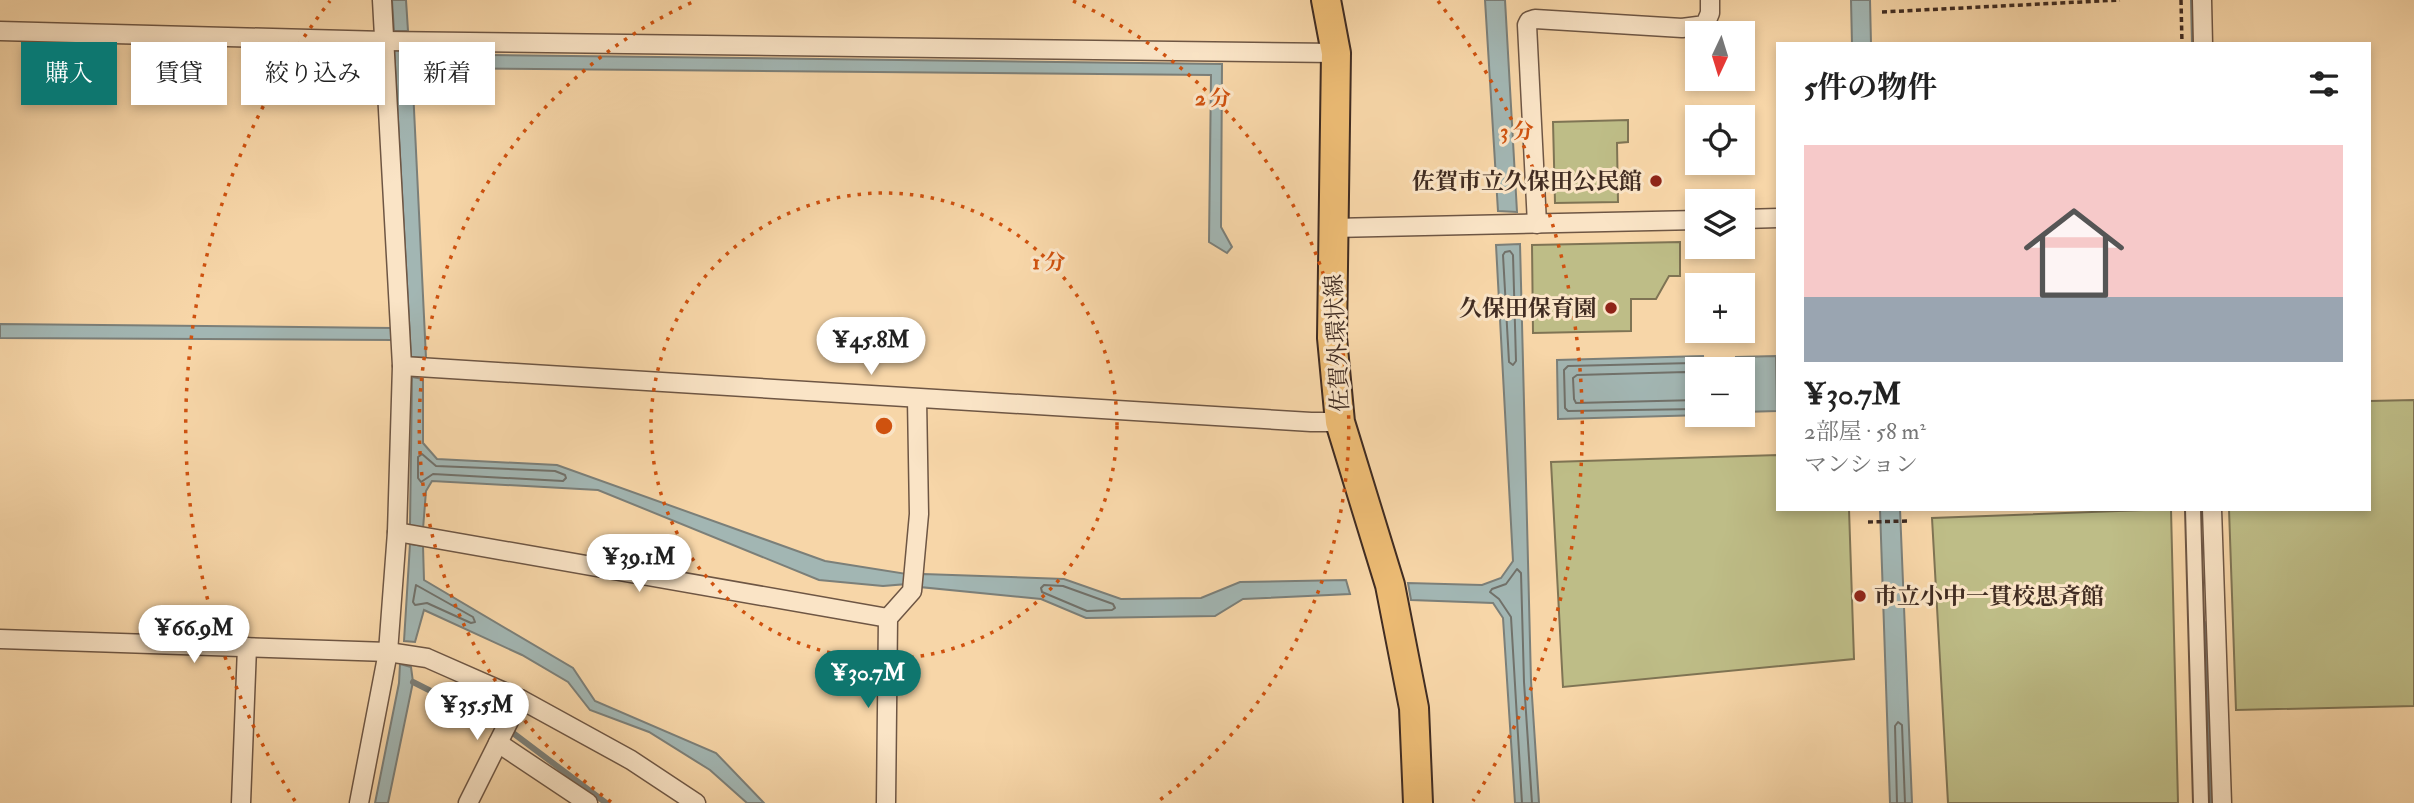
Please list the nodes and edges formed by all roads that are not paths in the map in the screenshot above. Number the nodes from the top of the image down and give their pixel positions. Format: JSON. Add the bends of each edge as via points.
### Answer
{"nodes":[{"id":1,"x":382,"y":0,"type":"edge"},
{"id":2,"x":1326,"y":0,"type":"edge"},
{"id":3,"x":1710,"y":0,"type":"edge"},
{"id":4,"x":2203,"y":0,"type":"edge"},
{"id":5,"x":0,"y":32,"type":"edge"},
{"id":6,"x":385,"y":41,"type":"junction"},
{"id":7,"x":2203,"y":42,"type":"edge"},
{"id":8,"x":1336,"y":53,"type":"junction"},
{"id":9,"x":1776,"y":218,"type":"edge"},
{"id":10,"x":1755,"y":219,"type":"edge"},
{"id":11,"x":1685,"y":220,"type":"edge"},
{"id":12,"x":1537,"y":224,"type":"junction"},
{"id":13,"x":1334,"y":229,"type":"junction"},
{"id":14,"x":402,"y":366,"type":"junction"},
{"id":15,"x":918,"y":399,"type":"junction"},
{"id":16,"x":1340,"y":422,"type":"junction"},
{"id":17,"x":2193,"y":511,"type":"edge"},
{"id":18,"x":2212,"y":511,"type":"edge"},
{"id":19,"x":397,"y":532,"type":"junction"},
{"id":20,"x":888,"y":618,"type":"junction"},
{"id":21,"x":0,"y":639,"type":"edge"},
{"id":22,"x":247,"y":647,"type":"junction"},
{"id":23,"x":388,"y":652,"type":"junction"},
{"id":24,"x":520,"y":699,"type":"junction"},
{"id":25,"x":498,"y":743,"type":"junction"},
{"id":26,"x":580,"y":801,"type":"edge"},
{"id":27,"x":241,"y":803,"type":"edge"},
{"id":28,"x":359,"y":803,"type":"edge"},
{"id":29,"x":468,"y":803,"type":"edge"},
{"id":30,"x":696,"y":803,"type":"edge"},
{"id":31,"x":886,"y":803,"type":"edge"},
{"id":32,"x":1418,"y":803,"type":"edge"},
{"id":33,"x":2201,"y":803,"type":"edge"},
{"id":34,"x":2222,"y":803,"type":"edge"}],
"edges":[{"from":1,"to":6,"type":"street"},
{"from":2,"to":8,"type":"main road","name":"佐賀外環状線"},
{"from":3,"to":12,"type":"street","via":[[1705,24],[1682,28],[1530,21]]},
{"from":4,"to":7,"type":"street"},
{"from":5,"to":6,"type":"street"},
{"from":6,"to":8,"type":"street"},
{"from":6,"to":14,"type":"street"},
{"from":8,"to":13,"type":"main road","name":"佐賀外環状線"},
{"from":9,"to":10,"type":"street"},
{"from":11,"to":12,"type":"street"},
{"from":12,"to":13,"type":"street"},
{"from":13,"to":16,"type":"main road","name":"佐賀外環状線","via":[[1332,338]]},
{"from":14,"to":15,"type":"street"},
{"from":14,"to":19,"type":"street"},
{"from":15,"to":16,"type":"street"},
{"from":15,"to":20,"type":"street","via":[[919,514],[912,591]]},
{"from":16,"to":32,"type":"main road","name":"佐賀外環状線","via":[[1392,598],[1414,708]]},
{"from":17,"to":33,"type":"street"},
{"from":18,"to":34,"type":"street"},
{"from":19,"to":20,"type":"street"},
{"from":19,"to":23,"type":"street"},
{"from":20,"to":31,"type":"street"},
{"from":21,"to":22,"type":"street"},
{"from":22,"to":23,"type":"street"},
{"from":22,"to":27,"type":"street"},
{"from":23,"to":24,"type":"street","via":[[426,658]]},
{"from":23,"to":28,"type":"street"},
{"from":24,"to":25,"type":"street"},
{"from":24,"to":30,"type":"street","via":[[631,760]]},
{"from":25,"to":26,"type":"street"},
{"from":25,"to":29,"type":"street"}]}
